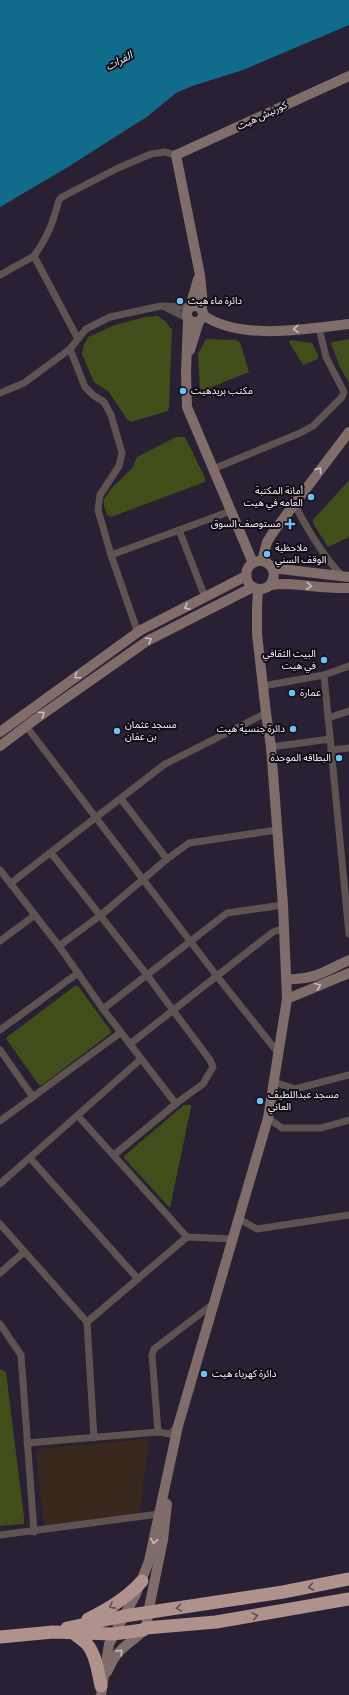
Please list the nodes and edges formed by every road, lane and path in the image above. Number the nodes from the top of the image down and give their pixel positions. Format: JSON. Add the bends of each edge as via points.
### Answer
{"nodes":[{"id":1,"x":349,"y":76,"type":"edge"},
{"id":2,"x":176,"y":155,"type":"junction"},
{"id":3,"x":34,"y":256,"type":"junction"},
{"id":4,"x":0,"y":275,"type":"edge"},
{"id":5,"x":200,"y":275,"type":"junction"},
{"id":6,"x":161,"y":306,"type":"junction"},
{"id":7,"x":190,"y":307,"type":"junction"},
{"id":8,"x":202,"y":316,"type":"junction"},
{"id":9,"x":188,"y":319,"type":"junction"},
{"id":10,"x":349,"y":324,"type":"edge"},
{"id":11,"x":319,"y":328,"type":"junction"},
{"id":12,"x":78,"y":339,"type":"junction"},
{"id":13,"x":70,"y":349,"type":"junction"},
{"id":14,"x":187,"y":361,"type":"junction"},
{"id":15,"x":0,"y":393,"type":"edge"},
{"id":16,"x":346,"y":397,"type":"edge"},
{"id":17,"x":349,"y":432,"type":"edge"},
{"id":18,"x":213,"y":469,"type":"junction"},
{"id":19,"x":294,"y":503,"type":"junction"},
{"id":20,"x":231,"y":511,"type":"junction"},
{"id":21,"x":179,"y":530,"type":"junction"},
{"id":22,"x":111,"y":555,"type":"junction"},
{"id":23,"x":257,"y":562,"type":"junction"},
{"id":24,"x":272,"y":568,"type":"junction"},
{"id":25,"x":246,"y":576,"type":"junction"},
{"id":26,"x":346,"y":577,"type":"edge"},
{"id":27,"x":270,"y":585,"type":"junction"},
{"id":28,"x":256,"y":588,"type":"junction"},
{"id":29,"x":349,"y":588,"type":"edge"},
{"id":30,"x":205,"y":597,"type":"junction"},
{"id":31,"x":138,"y":633,"type":"junction"},
{"id":32,"x":349,"y":666,"type":"edge"},
{"id":33,"x":324,"y":675,"type":"junction"},
{"id":34,"x":263,"y":686,"type":"junction"},
{"id":35,"x":349,"y":711,"type":"edge"},
{"id":36,"x":266,"y":713,"type":"junction"},
{"id":37,"x":328,"y":718,"type":"junction"},
{"id":38,"x":26,"y":726,"type":"junction"},
{"id":39,"x":0,"y":732,"type":"edge"},
{"id":40,"x":330,"y":739,"type":"junction"},
{"id":41,"x":0,"y":746,"type":"edge"},
{"id":42,"x":271,"y":747,"type":"junction"},
{"id":43,"x":349,"y":748,"type":"edge"},
{"id":44,"x":331,"y":750,"type":"junction"},
{"id":45,"x":121,"y":799,"type":"junction"},
{"id":46,"x":97,"y":818,"type":"junction"},
{"id":47,"x":276,"y":830,"type":"junction"},
{"id":48,"x":51,"y":853,"type":"junction"},
{"id":49,"x":167,"y":859,"type":"junction"},
{"id":50,"x":0,"y":870,"type":"edge"},
{"id":51,"x":144,"y":880,"type":"junction"},
{"id":52,"x":11,"y":883,"type":"junction"},
{"id":53,"x":283,"y":905,"type":"junction"},
{"id":54,"x":35,"y":915,"type":"junction"},
{"id":55,"x":101,"y":915,"type":"junction"},
{"id":56,"x":284,"y":928,"type":"junction"},
{"id":57,"x":349,"y":934,"type":"edge"},
{"id":58,"x":0,"y":941,"type":"edge"},
{"id":59,"x":190,"y":941,"type":"junction"},
{"id":60,"x":59,"y":946,"type":"junction"},
{"id":61,"x":349,"y":960,"type":"edge"},
{"id":62,"x":78,"y":973,"type":"junction"},
{"id":63,"x":349,"y":973,"type":"edge"},
{"id":64,"x":147,"y":975,"type":"junction"},
{"id":65,"x":216,"y":975,"type":"junction"},
{"id":66,"x":287,"y":979,"type":"junction"},
{"id":67,"x":287,"y":999,"type":"junction"},
{"id":68,"x":103,"y":1009,"type":"junction"},
{"id":69,"x":173,"y":1010,"type":"junction"},
{"id":70,"x":0,"y":1030,"type":"edge"},
{"id":71,"x":120,"y":1033,"type":"junction"},
{"id":72,"x":130,"y":1044,"type":"junction"},
{"id":73,"x":0,"y":1050,"type":"edge"},
{"id":74,"x":279,"y":1054,"type":"junction"},
{"id":75,"x":142,"y":1059,"type":"junction"},
{"id":76,"x":349,"y":1075,"type":"edge"},
{"id":77,"x":274,"y":1082,"type":"junction"},
{"id":78,"x":33,"y":1097,"type":"junction"},
{"id":79,"x":176,"y":1104,"type":"junction"},
{"id":80,"x":78,"y":1116,"type":"junction"},
{"id":81,"x":268,"y":1118,"type":"junction"},
{"id":82,"x":349,"y":1120,"type":"edge"},
{"id":83,"x":0,"y":1121,"type":"edge"},
{"id":84,"x":114,"y":1155,"type":"junction"},
{"id":85,"x":30,"y":1158,"type":"junction"},
{"id":86,"x":0,"y":1184,"type":"edge"},
{"id":87,"x":349,"y":1215,"type":"edge"},
{"id":88,"x":239,"y":1219,"type":"junction"},
{"id":89,"x":0,"y":1224,"type":"edge"},
{"id":90,"x":187,"y":1237,"type":"junction"},
{"id":91,"x":232,"y":1239,"type":"junction"},
{"id":92,"x":24,"y":1252,"type":"junction"},
{"id":93,"x":0,"y":1273,"type":"edge"},
{"id":94,"x":138,"y":1278,"type":"junction"},
{"id":95,"x":213,"y":1304,"type":"junction"},
{"id":96,"x":87,"y":1322,"type":"junction"},
{"id":97,"x":0,"y":1324,"type":"edge"},
{"id":98,"x":178,"y":1426,"type":"junction"},
{"id":99,"x":158,"y":1432,"type":"junction"},
{"id":100,"x":94,"y":1438,"type":"junction"},
{"id":101,"x":28,"y":1443,"type":"junction"},
{"id":102,"x":170,"y":1462,"type":"junction"},
{"id":103,"x":159,"y":1514,"type":"junction"},
{"id":104,"x":34,"y":1532,"type":"junction"},
{"id":105,"x":0,"y":1535,"type":"edge"},
{"id":106,"x":349,"y":1580,"type":"edge"},
{"id":107,"x":142,"y":1581,"type":"junction"},
{"id":108,"x":349,"y":1599,"type":"edge"},
{"id":109,"x":148,"y":1613,"type":"junction"},
{"id":110,"x":124,"y":1616,"type":"junction"},
{"id":111,"x":146,"y":1628,"type":"junction"},
{"id":112,"x":73,"y":1629,"type":"junction"},
{"id":113,"x":114,"y":1634,"type":"junction"},
{"id":114,"x":0,"y":1637,"type":"edge"},
{"id":115,"x":101,"y":1690,"type":"edge"}],
"edges":[{"from":1,"to":2,"type":"main road","name":"كورنيش هيت"},
{"from":2,"to":3,"type":"street","via":[[165,152],[151,154],[62,197],[51,229]]},
{"from":2,"to":5,"type":"main road"},
{"from":3,"to":4,"type":"street"},
{"from":3,"to":12,"type":"street"},
{"from":5,"to":7,"type":"main road"},
{"from":5,"to":8,"type":"main road"},
{"from":6,"to":7,"type":"street"},
{"from":6,"to":9,"type":"street"},
{"from":6,"to":12,"type":"street","via":[[110,317],[86,329]]},
{"from":7,"to":8,"type":"main road","via":[[197,306]]},
{"from":7,"to":9,"type":"main road","via":[[187,311]]},
{"from":8,"to":9,"type":"main road","via":[[192,323]]},
{"from":11,"to":8,"type":"main road","one_way":true,"via":[[237,329]]},
{"from":8,"to":14,"type":"main road"},
{"from":9,"to":14,"type":"main road"},
{"from":10,"to":11,"type":"main road"},
{"from":11,"to":16,"type":"street","via":[[326,357]]},
{"from":12,"to":13,"type":"street"},
{"from":13,"to":15,"type":"street","via":[[24,383]]},
{"from":13,"to":22,"type":"street","via":[[85,387],[104,402],[111,414],[122,453],[119,466],[98,502]]},
{"from":14,"to":18,"type":"main road","via":[[187,407]]},
{"from":16,"to":18,"type":"street","via":[[313,426]]},
{"from":19,"to":17,"type":"main road","one_way":true},
{"from":18,"to":20,"type":"main road"},
{"from":19,"to":23,"type":"main road","via":[[270,536]]},
{"from":19,"to":26,"type":"street","via":[[332,565]]},
{"from":20,"to":21,"type":"street"},
{"from":20,"to":23,"type":"main road"},
{"from":21,"to":22,"type":"street"},
{"from":21,"to":30,"type":"street"},
{"from":22,"to":31,"type":"street"},
{"from":23,"to":24,"type":"main road","via":[[266,562]]},
{"from":23,"to":25,"type":"main road","via":[[248,568]]},
{"from":24,"to":26,"type":"main road"},
{"from":24,"to":27,"type":"main road","via":[[274,577]]},
{"from":25,"to":28,"type":"main road","via":[[248,583]]},
{"from":25,"to":30,"type":"main road"},
{"from":27,"to":28,"type":"main road","via":[[267,588]]},
{"from":27,"to":29,"type":"main road","one_way":true},
{"from":28,"to":34,"type":"main road"},
{"from":38,"to":28,"type":"main road","one_way":true,"via":[[147,641]]},
{"from":30,"to":31,"type":"main road","one_way":true},
{"from":31,"to":39,"type":"main road","one_way":true},
{"from":32,"to":33,"type":"street"},
{"from":33,"to":34,"type":"street"},
{"from":33,"to":37,"type":"street"},
{"from":34,"to":36,"type":"main road"},
{"from":35,"to":37,"type":"street"},
{"from":36,"to":42,"type":"main road"},
{"from":36,"to":45,"type":"street","via":[[165,764]]},
{"from":37,"to":40,"type":"street"},
{"from":38,"to":41,"type":"main road"},
{"from":38,"to":46,"type":"street"},
{"from":40,"to":42,"type":"street"},
{"from":40,"to":44,"type":"street"},
{"from":42,"to":47,"type":"main road"},
{"from":43,"to":44,"type":"street"},
{"from":44,"to":57,"type":"street"},
{"from":45,"to":46,"type":"street"},
{"from":45,"to":49,"type":"street"},
{"from":46,"to":48,"type":"street"},
{"from":46,"to":51,"type":"street"},
{"from":47,"to":49,"type":"street","via":[[189,843]]},
{"from":47,"to":53,"type":"main road"},
{"from":48,"to":52,"type":"street"},
{"from":48,"to":55,"type":"street"},
{"from":49,"to":51,"type":"street"},
{"from":50,"to":52,"type":"street"},
{"from":51,"to":55,"type":"street"},
{"from":51,"to":59,"type":"street"},
{"from":52,"to":54,"type":"street"},
{"from":53,"to":56,"type":"main road"},
{"from":53,"to":59,"type":"street","via":[[227,913]]},
{"from":54,"to":58,"type":"street"},
{"from":54,"to":60,"type":"street"},
{"from":55,"to":60,"type":"street"},
{"from":55,"to":64,"type":"street"},
{"from":56,"to":65,"type":"street","via":[[273,932]]},
{"from":56,"to":66,"type":"main road"},
{"from":59,"to":64,"type":"street"},
{"from":59,"to":65,"type":"street"},
{"from":60,"to":62,"type":"street"},
{"from":61,"to":66,"type":"main road","via":[[312,977],[302,980]]},
{"from":62,"to":68,"type":"street"},
{"from":62,"to":70,"type":"street"},
{"from":67,"to":63,"type":"main road","one_way":true},
{"from":64,"to":68,"type":"street"},
{"from":64,"to":69,"type":"street"},
{"from":65,"to":69,"type":"street"},
{"from":65,"to":74,"type":"street"},
{"from":66,"to":67,"type":"main road"},
{"from":67,"to":74,"type":"main road"},
{"from":68,"to":71,"type":"street"},
{"from":69,"to":72,"type":"street"},
{"from":69,"to":79,"type":"street","via":[[213,1067],[203,1084]]},
{"from":71,"to":72,"type":"street"},
{"from":71,"to":78,"type":"street"},
{"from":72,"to":75,"type":"street"},
{"from":73,"to":78,"type":"street"},
{"from":74,"to":77,"type":"main road"},
{"from":75,"to":79,"type":"street"},
{"from":75,"to":80,"type":"street"},
{"from":76,"to":77,"type":"street","via":[[295,1089]]},
{"from":77,"to":81,"type":"main road"},
{"from":78,"to":83,"type":"street"},
{"from":79,"to":84,"type":"street"},
{"from":80,"to":84,"type":"street"},
{"from":80,"to":85,"type":"street"},
{"from":81,"to":82,"type":"street","via":[[282,1128],[320,1128]]},
{"from":81,"to":88,"type":"main road"},
{"from":84,"to":90,"type":"street"},
{"from":85,"to":86,"type":"street"},
{"from":85,"to":94,"type":"street"},
{"from":87,"to":88,"type":"street","via":[[256,1229]]},
{"from":88,"to":91,"type":"main road"},
{"from":89,"to":92,"type":"street"},
{"from":90,"to":91,"type":"street"},
{"from":90,"to":94,"type":"street"},
{"from":91,"to":95,"type":"main road"},
{"from":92,"to":93,"type":"street"},
{"from":92,"to":96,"type":"street"},
{"from":94,"to":96,"type":"street"},
{"from":95,"to":98,"type":"main road"},
{"from":95,"to":99,"type":"street","via":[[154,1349],[152,1355]]},
{"from":96,"to":100,"type":"street"},
{"from":97,"to":101,"type":"street","via":[[21,1354]]},
{"from":98,"to":99,"type":"street","via":[[170,1434]]},
{"from":98,"to":102,"type":"main road"},
{"from":99,"to":100,"type":"street"},
{"from":100,"to":101,"type":"street"},
{"from":101,"to":104,"type":"street"},
{"from":102,"to":103,"type":"main road"},
{"from":102,"to":109,"type":"main road","via":[[163,1540]]},
{"from":103,"to":104,"type":"street"},
{"from":103,"to":107,"type":"main road","one_way":true},
{"from":104,"to":105,"type":"street"},
{"from":106,"to":109,"type":"highway","one_way":true},
{"from":107,"to":110,"type":"main road"},
{"from":107,"to":112,"type":"highway","one_way":true,"via":[[118,1603]]},
{"from":111,"to":108,"type":"highway","one_way":true,"via":[[216,1622]]},
{"from":109,"to":110,"type":"highway"},
{"from":109,"to":111,"type":"main road"},
{"from":110,"to":112,"type":"highway"},
{"from":110,"to":113,"type":"main road"},
{"from":111,"to":113,"type":"highway"},
{"from":115,"to":111,"type":"main road","one_way":true,"via":[[119,1651]]},
{"from":112,"to":113,"type":"highway"},
{"from":112,"to":114,"type":"highway"},
{"from":112,"to":115,"type":"highway","via":[[93,1656]]},
{"from":113,"to":115,"type":"main road","via":[[106,1657]]}]}
